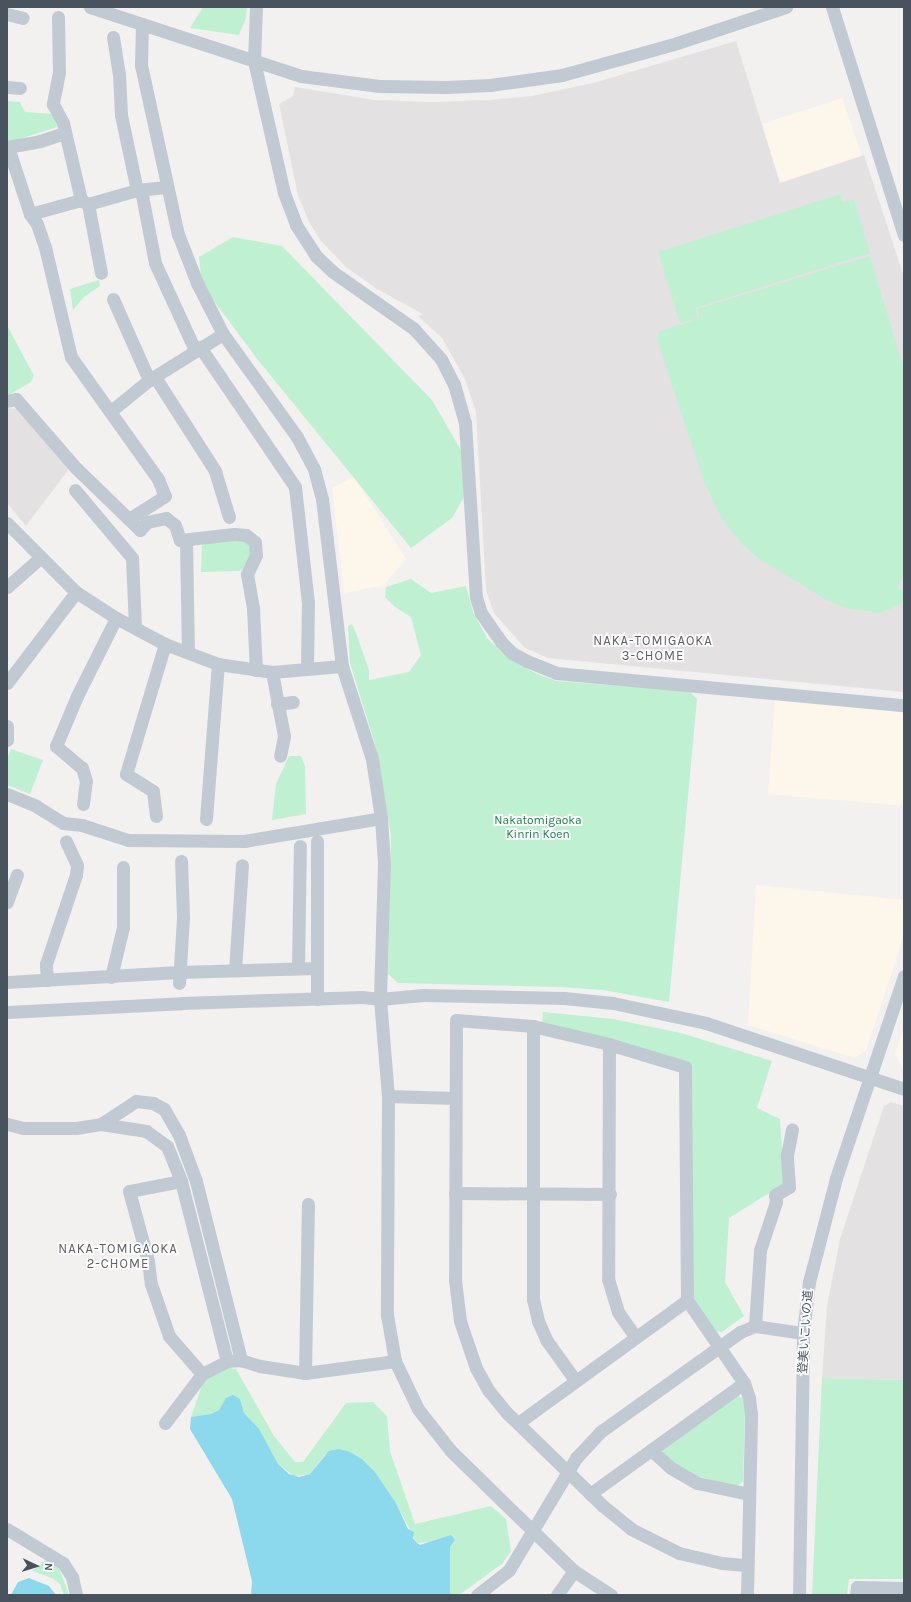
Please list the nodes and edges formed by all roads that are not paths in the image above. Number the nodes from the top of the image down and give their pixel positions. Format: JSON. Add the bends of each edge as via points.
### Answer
{"nodes":[{"id":1,"x":90,"y":7,"type":"edge"},
{"id":2,"x":256,"y":7,"type":"edge"},
{"id":3,"x":786,"y":7,"type":"edge"},
{"id":4,"x":832,"y":7,"type":"edge"},
{"id":5,"x":7,"y":11,"type":"edge"},
{"id":6,"x":7,"y":14,"type":"edge"},
{"id":7,"x":58,"y":17,"type":"dead end"},
{"id":8,"x":7,"y":18,"type":"edge"},
{"id":9,"x":23,"y":18,"type":"dead end"},
{"id":10,"x":142,"y":24,"type":"junction"},
{"id":11,"x":113,"y":37,"type":"dead end"},
{"id":12,"x":254,"y":61,"type":"junction"},
{"id":13,"x":65,"y":133,"type":"junction"},
{"id":14,"x":7,"y":147,"type":"edge"},
{"id":15,"x":166,"y":187,"type":"junction"},
{"id":16,"x":139,"y":190,"type":"junction"},
{"id":17,"x":85,"y":202,"type":"junction"},
{"id":18,"x":30,"y":214,"type":"junction"},
{"id":19,"x":904,"y":235,"type":"edge"},
{"id":20,"x":101,"y":273,"type":"dead end"},
{"id":21,"x":113,"y":299,"type":"dead end"},
{"id":22,"x":223,"y":334,"type":"junction"},
{"id":23,"x":198,"y":348,"type":"junction"},
{"id":24,"x":152,"y":378,"type":"junction"},
{"id":25,"x":7,"y":401,"type":"edge"},
{"id":26,"x":111,"y":411,"type":"junction"},
{"id":27,"x":75,"y":490,"type":"dead end"},
{"id":28,"x":229,"y":517,"type":"dead end"},
{"id":29,"x":129,"y":519,"type":"junction"},
{"id":30,"x":7,"y":523,"type":"edge"},
{"id":31,"x":186,"y":540,"type":"junction"},
{"id":32,"x":40,"y":558,"type":"junction"},
{"id":33,"x":7,"y":587,"type":"edge"},
{"id":34,"x":76,"y":592,"type":"junction"},
{"id":35,"x":116,"y":618,"type":"junction"},
{"id":36,"x":135,"y":628,"type":"junction"},
{"id":37,"x":165,"y":644,"type":"junction"},
{"id":38,"x":188,"y":652,"type":"junction"},
{"id":39,"x":218,"y":664,"type":"junction"},
{"id":40,"x":342,"y":666,"type":"junction"},
{"id":41,"x":307,"y":669,"type":"junction"},
{"id":42,"x":256,"y":670,"type":"junction"},
{"id":43,"x":272,"y":672,"type":"junction"},
{"id":44,"x":7,"y":683,"type":"edge"},
{"id":45,"x":293,"y":702,"type":"dead end"},
{"id":46,"x":277,"y":704,"type":"junction"},
{"id":47,"x":904,"y":705,"type":"edge"},
{"id":48,"x":7,"y":726,"type":"edge"},
{"id":49,"x":7,"y":740,"type":"edge"},
{"id":50,"x":280,"y":756,"type":"dead end"},
{"id":51,"x":7,"y":794,"type":"edge"},
{"id":52,"x":83,"y":804,"type":"dead end"},
{"id":53,"x":156,"y":816,"type":"dead end"},
{"id":54,"x":381,"y":818,"type":"junction"},
{"id":55,"x":206,"y":819,"type":"dead end"},
{"id":56,"x":66,"y":841,"type":"dead end"},
{"id":57,"x":317,"y":841,"type":"dead end"},
{"id":58,"x":300,"y":846,"type":"dead end"},
{"id":59,"x":181,"y":861,"type":"dead end"},
{"id":60,"x":242,"y":865,"type":"dead end"},
{"id":61,"x":123,"y":866,"type":"dead end"},
{"id":62,"x":17,"y":875,"type":"dead end"},
{"id":63,"x":7,"y":902,"type":"edge"},
{"id":64,"x":298,"y":968,"type":"junction"},
{"id":65,"x":317,"y":968,"type":"junction"},
{"id":66,"x":235,"y":970,"type":"junction"},
{"id":67,"x":904,"y":976,"type":"edge"},
{"id":68,"x":111,"y":977,"type":"junction"},
{"id":69,"x":179,"y":977,"type":"junction"},
{"id":70,"x":47,"y":980,"type":"junction"},
{"id":71,"x":7,"y":982,"type":"edge"},
{"id":72,"x":317,"y":999,"type":"junction"},
{"id":73,"x":380,"y":999,"type":"junction"},
{"id":74,"x":7,"y":1012,"type":"edge"},
{"id":75,"x":533,"y":1026,"type":"junction"},
{"id":76,"x":609,"y":1044,"type":"junction"},
{"id":77,"x":868,"y":1077,"type":"junction"},
{"id":78,"x":904,"y":1089,"type":"edge"},
{"id":79,"x":388,"y":1096,"type":"junction"},
{"id":80,"x":455,"y":1098,"type":"junction"},
{"id":81,"x":7,"y":1124,"type":"edge"},
{"id":82,"x":101,"y":1124,"type":"junction"},
{"id":83,"x":792,"y":1129,"type":"dead end"},
{"id":84,"x":182,"y":1181,"type":"junction"},
{"id":85,"x":455,"y":1193,"type":"junction"},
{"id":86,"x":532,"y":1193,"type":"junction"},
{"id":87,"x":610,"y":1194,"type":"junction"},
{"id":88,"x":308,"y":1204,"type":"dead end"},
{"id":89,"x":687,"y":1300,"type":"junction"},
{"id":90,"x":755,"y":1326,"type":"junction"},
{"id":91,"x":803,"y":1333,"type":"junction"},
{"id":92,"x":635,"y":1336,"type":"junction"},
{"id":93,"x":720,"y":1348,"type":"junction"},
{"id":94,"x":241,"y":1360,"type":"junction"},
{"id":95,"x":227,"y":1361,"type":"junction"},
{"id":96,"x":396,"y":1361,"type":"junction"},
{"id":97,"x":306,"y":1372,"type":"junction"},
{"id":98,"x":202,"y":1374,"type":"junction"},
{"id":99,"x":576,"y":1380,"type":"junction"},
{"id":100,"x":744,"y":1383,"type":"junction"},
{"id":101,"x":165,"y":1423,"type":"dead end"},
{"id":102,"x":518,"y":1423,"type":"junction"},
{"id":103,"x":651,"y":1450,"type":"junction"},
{"id":104,"x":568,"y":1471,"type":"junction"},
{"id":105,"x":590,"y":1494,"type":"junction"},
{"id":106,"x":749,"y":1494,"type":"junction"},
{"id":107,"x":7,"y":1529,"type":"edge"},
{"id":108,"x":534,"y":1532,"type":"junction"},
{"id":109,"x":747,"y":1565,"type":"junction"},
{"id":110,"x":574,"y":1571,"type":"junction"},
{"id":111,"x":904,"y":1588,"type":"edge"},
{"id":112,"x":76,"y":1595,"type":"edge"},
{"id":113,"x":477,"y":1595,"type":"edge"},
{"id":114,"x":557,"y":1595,"type":"edge"},
{"id":115,"x":611,"y":1595,"type":"edge"},
{"id":116,"x":747,"y":1595,"type":"edge"},
{"id":117,"x":799,"y":1595,"type":"edge"},
{"id":118,"x":856,"y":1595,"type":"edge"}],
"edges":[{"from":1,"to":10,"type":"street"},
{"from":2,"to":12,"type":"street"},
{"from":3,"to":12,"type":"street","via":[[677,43],[562,75],[490,85],[379,86],[301,76]]},
{"from":4,"to":19,"type":"street"},
{"from":5,"to":6,"type":"street"},
{"from":6,"to":8,"type":"street"},
{"from":6,"to":9,"type":"street"},
{"from":7,"to":13,"type":"street","via":[[59,72],[53,104]]},
{"from":10,"to":12,"type":"street"},
{"from":10,"to":15,"type":"street","via":[[141,64]]},
{"from":11,"to":16,"type":"street","via":[[119,74],[121,115]]},
{"from":12,"to":47,"type":"street","via":[[284,193],[302,235],[316,256],[342,280],[399,316],[414,329],[441,359],[454,384],[465,423],[476,597],[481,613],[512,653],[556,672]]},
{"from":13,"to":14,"type":"street"},
{"from":13,"to":17,"type":"street"},
{"from":14,"to":18,"type":"street"},
{"from":15,"to":16,"type":"street"},
{"from":15,"to":22,"type":"street","via":[[178,234],[197,283]]},
{"from":16,"to":17,"type":"street"},
{"from":16,"to":23,"type":"street","via":[[155,263]]},
{"from":17,"to":18,"type":"street"},
{"from":17,"to":20,"type":"street"},
{"from":18,"to":26,"type":"street","via":[[38,224],[45,247],[71,357]]},
{"from":21,"to":24,"type":"street"},
{"from":22,"to":23,"type":"street"},
{"from":22,"to":40,"type":"street","via":[[297,437],[314,469],[322,499]]},
{"from":23,"to":24,"type":"street"},
{"from":23,"to":41,"type":"street","via":[[295,487],[308,602]]},
{"from":24,"to":26,"type":"street"},
{"from":24,"to":28,"type":"street","via":[[214,471]]},
{"from":25,"to":29,"type":"street","via":[[16,399],[76,468]]},
{"from":26,"to":29,"type":"street","via":[[158,479],[165,496]]},
{"from":27,"to":36,"type":"street","via":[[132,558]]},
{"from":29,"to":31,"type":"street","via":[[140,530],[147,522],[166,518],[175,525],[180,540]]},
{"from":30,"to":32,"type":"street"},
{"from":31,"to":38,"type":"street"},
{"from":31,"to":42,"type":"street","via":[[234,534],[246,535],[255,542],[256,555],[247,574],[253,609]]},
{"from":32,"to":33,"type":"street"},
{"from":32,"to":34,"type":"street"},
{"from":34,"to":35,"type":"street"},
{"from":34,"to":44,"type":"street"},
{"from":35,"to":36,"type":"street"},
{"from":35,"to":52,"type":"street","via":[[77,696],[56,746],[82,768],[86,781]]},
{"from":36,"to":37,"type":"street"},
{"from":37,"to":38,"type":"street"},
{"from":37,"to":53,"type":"street","via":[[126,774],[153,791]]},
{"from":38,"to":39,"type":"street"},
{"from":39,"to":42,"type":"street"},
{"from":39,"to":55,"type":"street"},
{"from":40,"to":41,"type":"street"},
{"from":40,"to":54,"type":"street","via":[[372,759]]},
{"from":41,"to":43,"type":"street"},
{"from":42,"to":43,"type":"street"},
{"from":43,"to":46,"type":"street"},
{"from":45,"to":46,"type":"street"},
{"from":46,"to":50,"type":"street","via":[[284,736]]},
{"from":48,"to":49,"type":"street"},
{"from":51,"to":54,"type":"street","via":[[36,806],[63,823],[82,825],[128,840],[244,841]]},
{"from":54,"to":73,"type":"street","via":[[384,863]]},
{"from":56,"to":70,"type":"street","via":[[77,865],[76,875],[46,964]]},
{"from":57,"to":65,"type":"street"},
{"from":58,"to":64,"type":"street"},
{"from":59,"to":69,"type":"street","via":[[183,917]]},
{"from":60,"to":66,"type":"street"},
{"from":61,"to":68,"type":"street","via":[[123,927]]},
{"from":62,"to":63,"type":"street"},
{"from":64,"to":65,"type":"street"},
{"from":64,"to":66,"type":"street"},
{"from":65,"to":72,"type":"street"},
{"from":66,"to":69,"type":"street"},
{"from":67,"to":77,"type":"street","name":"登美いこいの道"},
{"from":68,"to":69,"type":"street"},
{"from":68,"to":70,"type":"street"},
{"from":70,"to":71,"type":"street"},
{"from":72,"to":73,"type":"street"},
{"from":72,"to":74,"type":"street"},
{"from":73,"to":77,"type":"street","via":[[431,995],[564,998],[613,1003],[673,1015],[736,1032]]},
{"from":73,"to":79,"type":"street"},
{"from":75,"to":76,"type":"street"},
{"from":75,"to":80,"type":"street","via":[[456,1020]]},
{"from":75,"to":86,"type":"street"},
{"from":76,"to":87,"type":"street"},
{"from":76,"to":89,"type":"street","via":[[685,1067]]},
{"from":77,"to":78,"type":"street"},
{"from":77,"to":91,"type":"street","name":"登美いこいの道","via":[[821,1233],[809,1282]]},
{"from":79,"to":80,"type":"street"},
{"from":79,"to":96,"type":"street","via":[[387,1315]]},
{"from":80,"to":85,"type":"street"},
{"from":81,"to":82,"type":"street","via":[[23,1128],[76,1128]]},
{"from":82,"to":84,"type":"street","via":[[146,1131],[158,1138],[166,1146]]},
{"from":82,"to":94,"type":"street","via":[[136,1101],[153,1103],[168,1114],[196,1181]]},
{"from":83,"to":90,"type":"street","via":[[787,1155],[789,1187],[774,1195],[776,1202],[760,1250]]},
{"from":84,"to":95,"type":"street"},
{"from":84,"to":98,"type":"street","via":[[128,1191],[148,1262],[151,1284],[169,1336]]},
{"from":85,"to":86,"type":"street"},
{"from":85,"to":102,"type":"street","via":[[455,1280],[463,1334],[482,1380]]},
{"from":86,"to":87,"type":"street"},
{"from":86,"to":99,"type":"street","via":[[532,1288],[535,1310],[547,1341]]},
{"from":87,"to":92,"type":"street","via":[[609,1288],[618,1312]]},
{"from":88,"to":97,"type":"street"},
{"from":89,"to":92,"type":"street"},
{"from":89,"to":93,"type":"street"},
{"from":90,"to":91,"type":"street"},
{"from":90,"to":93,"type":"street","via":[[740,1332]]},
{"from":91,"to":117,"type":"street","name":"登美いこいの道"},
{"from":92,"to":99,"type":"street"},
{"from":93,"to":100,"type":"street"},
{"from":93,"to":104,"type":"street","via":[[600,1432],[582,1450]]},
{"from":94,"to":95,"type":"street"},
{"from":94,"to":97,"type":"street","via":[[260,1366]]},
{"from":95,"to":98,"type":"street"},
{"from":96,"to":97,"type":"street"},
{"from":96,"to":108,"type":"street","via":[[414,1402],[430,1427]]},
{"from":98,"to":101,"type":"street"},
{"from":99,"to":102,"type":"street"},
{"from":100,"to":103,"type":"street"},
{"from":100,"to":106,"type":"street","via":[[750,1414]]},
{"from":102,"to":104,"type":"street"},
{"from":103,"to":105,"type":"street"},
{"from":103,"to":106,"type":"street","via":[[671,1468],[697,1483]]},
{"from":104,"to":105,"type":"street"},
{"from":104,"to":108,"type":"street"},
{"from":105,"to":109,"type":"street","via":[[631,1529],[662,1546],[696,1558]]},
{"from":106,"to":109,"type":"street"},
{"from":107,"to":112,"type":"street","via":[[63,1563],[72,1577]]},
{"from":108,"to":110,"type":"street"},
{"from":108,"to":113,"type":"street","via":[[509,1570]]},
{"from":109,"to":116,"type":"street"},
{"from":110,"to":114,"type":"street"},
{"from":110,"to":115,"type":"street"},
{"from":111,"to":118,"type":"street","via":[[857,1587]]}]}
